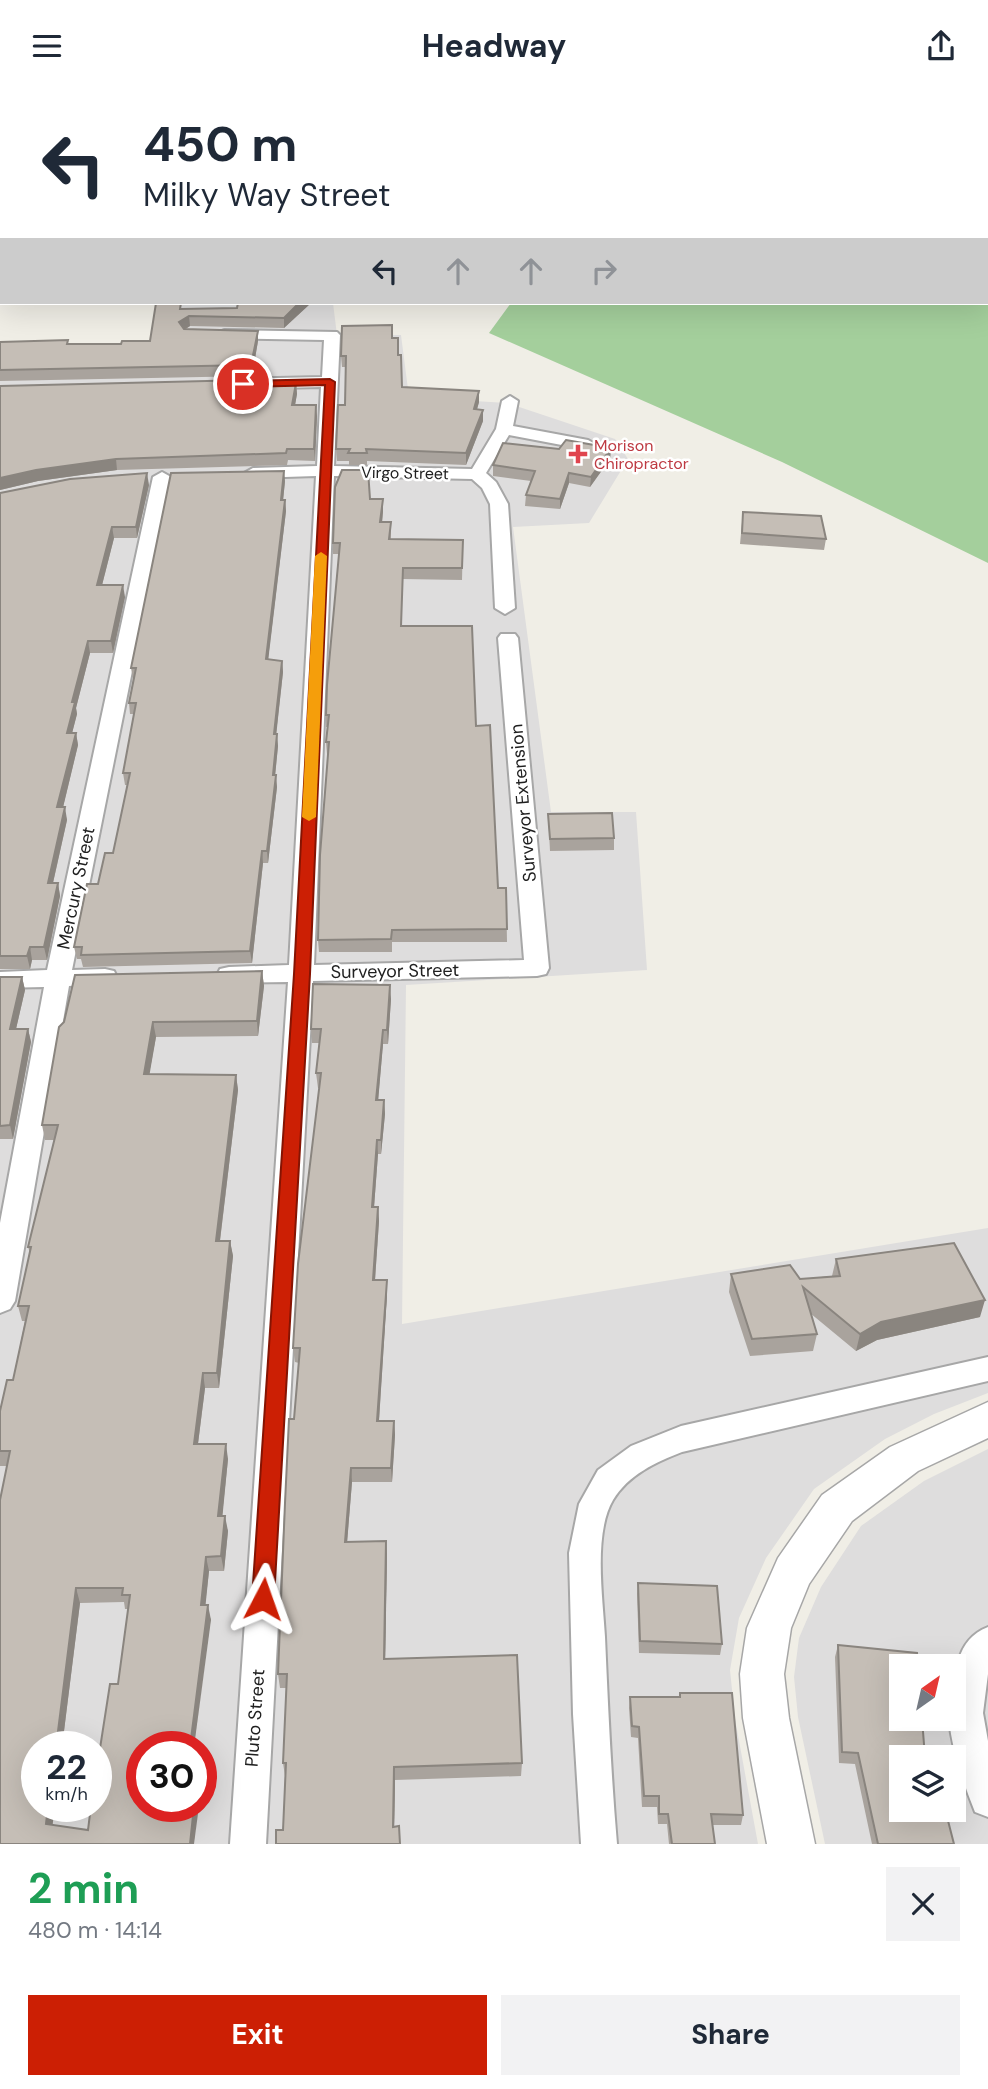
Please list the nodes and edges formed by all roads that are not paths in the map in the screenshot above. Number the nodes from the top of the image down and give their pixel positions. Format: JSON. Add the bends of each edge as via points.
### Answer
{"nodes":[{"id":1,"x":203,"y":334,"type":"edge"},
{"id":2,"x":330,"y":382,"type":"junction"},
{"id":3,"x":215,"y":384,"type":"edge"},
{"id":4,"x":510,"y":401,"type":"dead end"},
{"id":5,"x":504,"y":429,"type":"junction"},
{"id":6,"x":588,"y":445,"type":"edge"},
{"id":7,"x":325,"y":471,"type":"junction"},
{"id":8,"x":230,"y":474,"type":"edge"},
{"id":9,"x":477,"y":474,"type":"junction"},
{"id":10,"x":138,"y":478,"type":"edge"},
{"id":11,"x":505,"y":608,"type":"dead end"},
{"id":12,"x":508,"y":638,"type":"dead end"},
{"id":13,"x":537,"y":968,"type":"joint"},
{"id":14,"x":302,"y":974,"type":"junction"},
{"id":15,"x":207,"y":975,"type":"edge"},
{"id":16,"x":125,"y":977,"type":"edge"},
{"id":17,"x":58,"y":978,"type":"junction"},
{"id":18,"x":0,"y":980,"type":"edge"},
{"id":19,"x":0,"y":1301,"type":"edge"},
{"id":20,"x":988,"y":1369,"type":"edge"},
{"id":21,"x":988,"y":1419,"type":"edge"},
{"id":22,"x":988,"y":1643,"type":"edge"},
{"id":23,"x":988,"y":1799,"type":"edge"},
{"id":24,"x":248,"y":1844,"type":"edge"},
{"id":25,"x":599,"y":1844,"type":"edge"},
{"id":26,"x":791,"y":1844,"type":"edge"}],
"edges":[{"from":1,"to":2,"type":"street","name":"Pluto Street","via":[[332,335]]},
{"from":2,"to":3,"type":"street"},
{"from":2,"to":7,"type":"street","name":"Pluto Street"},
{"from":4,"to":5,"type":"street"},
{"from":5,"to":6,"type":"street"},
{"from":5,"to":9,"type":"street"},
{"from":7,"to":8,"type":"street","name":"Virgo Street"},
{"from":7,"to":9,"type":"street","name":"Virgo Street"},
{"from":7,"to":14,"type":"street","name":"Pluto Street"},
{"from":9,"to":11,"type":"street","via":[[499,504]]},
{"from":10,"to":17,"type":"street","name":"Mercury Street","via":[[169,476]]},
{"from":12,"to":13,"type":"street","name":"Surveyor Extension"},
{"from":13,"to":14,"type":"street","name":"Surveyor Street"},
{"from":14,"to":15,"type":"street","name":"Surveyor Street"},
{"from":14,"to":24,"type":"street","name":"Pluto Street"},
{"from":16,"to":17,"type":"street"},
{"from":17,"to":18,"type":"street"},
{"from":17,"to":19,"type":"street","name":"Mercury Street"},
{"from":20,"to":25,"type":"street","via":[[681,1439],[642,1452],[618,1471],[596,1503],[585,1551],[591,1753]]},
{"from":21,"to":26,"type":"street","via":[[904,1459],[837,1508],[793,1573],[769,1628],[762,1674]]},
{"from":22,"to":23,"type":"street","via":[[973,1665],[964,1699],[967,1731]]}]}
